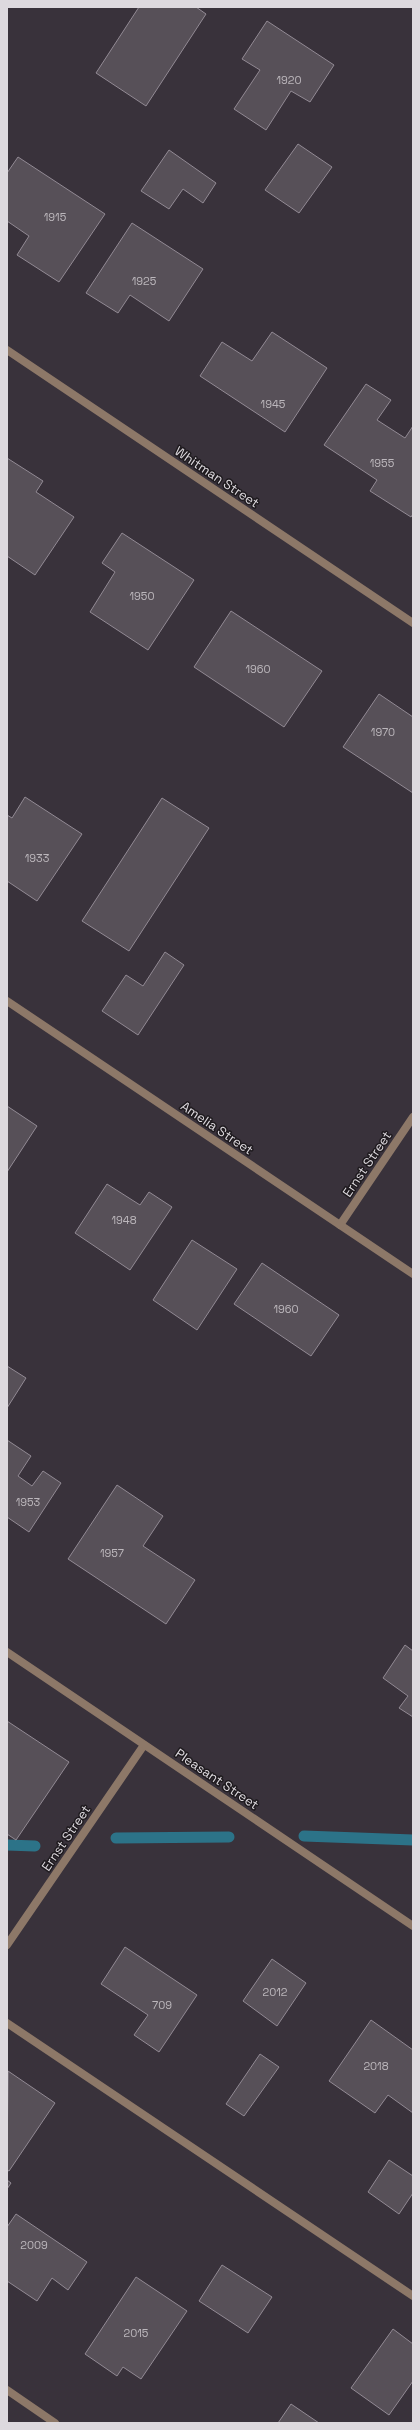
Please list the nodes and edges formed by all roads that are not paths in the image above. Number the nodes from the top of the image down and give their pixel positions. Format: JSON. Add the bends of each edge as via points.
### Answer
{"nodes":[{"id":1,"x":7,"y":350,"type":"edge"},
{"id":2,"x":413,"y":623,"type":"edge"},
{"id":3,"x":7,"y":1001,"type":"edge"},
{"id":4,"x":413,"y":1117,"type":"edge"},
{"id":5,"x":340,"y":1225,"type":"junction"},
{"id":6,"x":413,"y":1274,"type":"edge"},
{"id":7,"x":7,"y":1652,"type":"edge"},
{"id":8,"x":144,"y":1745,"type":"junction"},
{"id":9,"x":413,"y":1926,"type":"edge"},
{"id":10,"x":7,"y":1945,"type":"edge"},
{"id":11,"x":7,"y":2023,"type":"edge"},
{"id":12,"x":413,"y":2296,"type":"edge"},
{"id":13,"x":7,"y":2390,"type":"edge"},
{"id":14,"x":55,"y":2423,"type":"edge"}],
"edges":[{"from":1,"to":2,"type":"street","name":"Whitman Street"},
{"from":3,"to":5,"type":"street","name":"Amelia Street"},
{"from":4,"to":5,"type":"street","name":"Ernst Street"},
{"from":5,"to":6,"type":"street","name":"Amelia Street"},
{"from":7,"to":8,"type":"street","name":"Pleasant Street"},
{"from":8,"to":9,"type":"street","name":"Pleasant Street"},
{"from":8,"to":10,"type":"street","name":"Ernst Street"},
{"from":11,"to":12,"type":"street"},
{"from":13,"to":14,"type":"street"}]}
